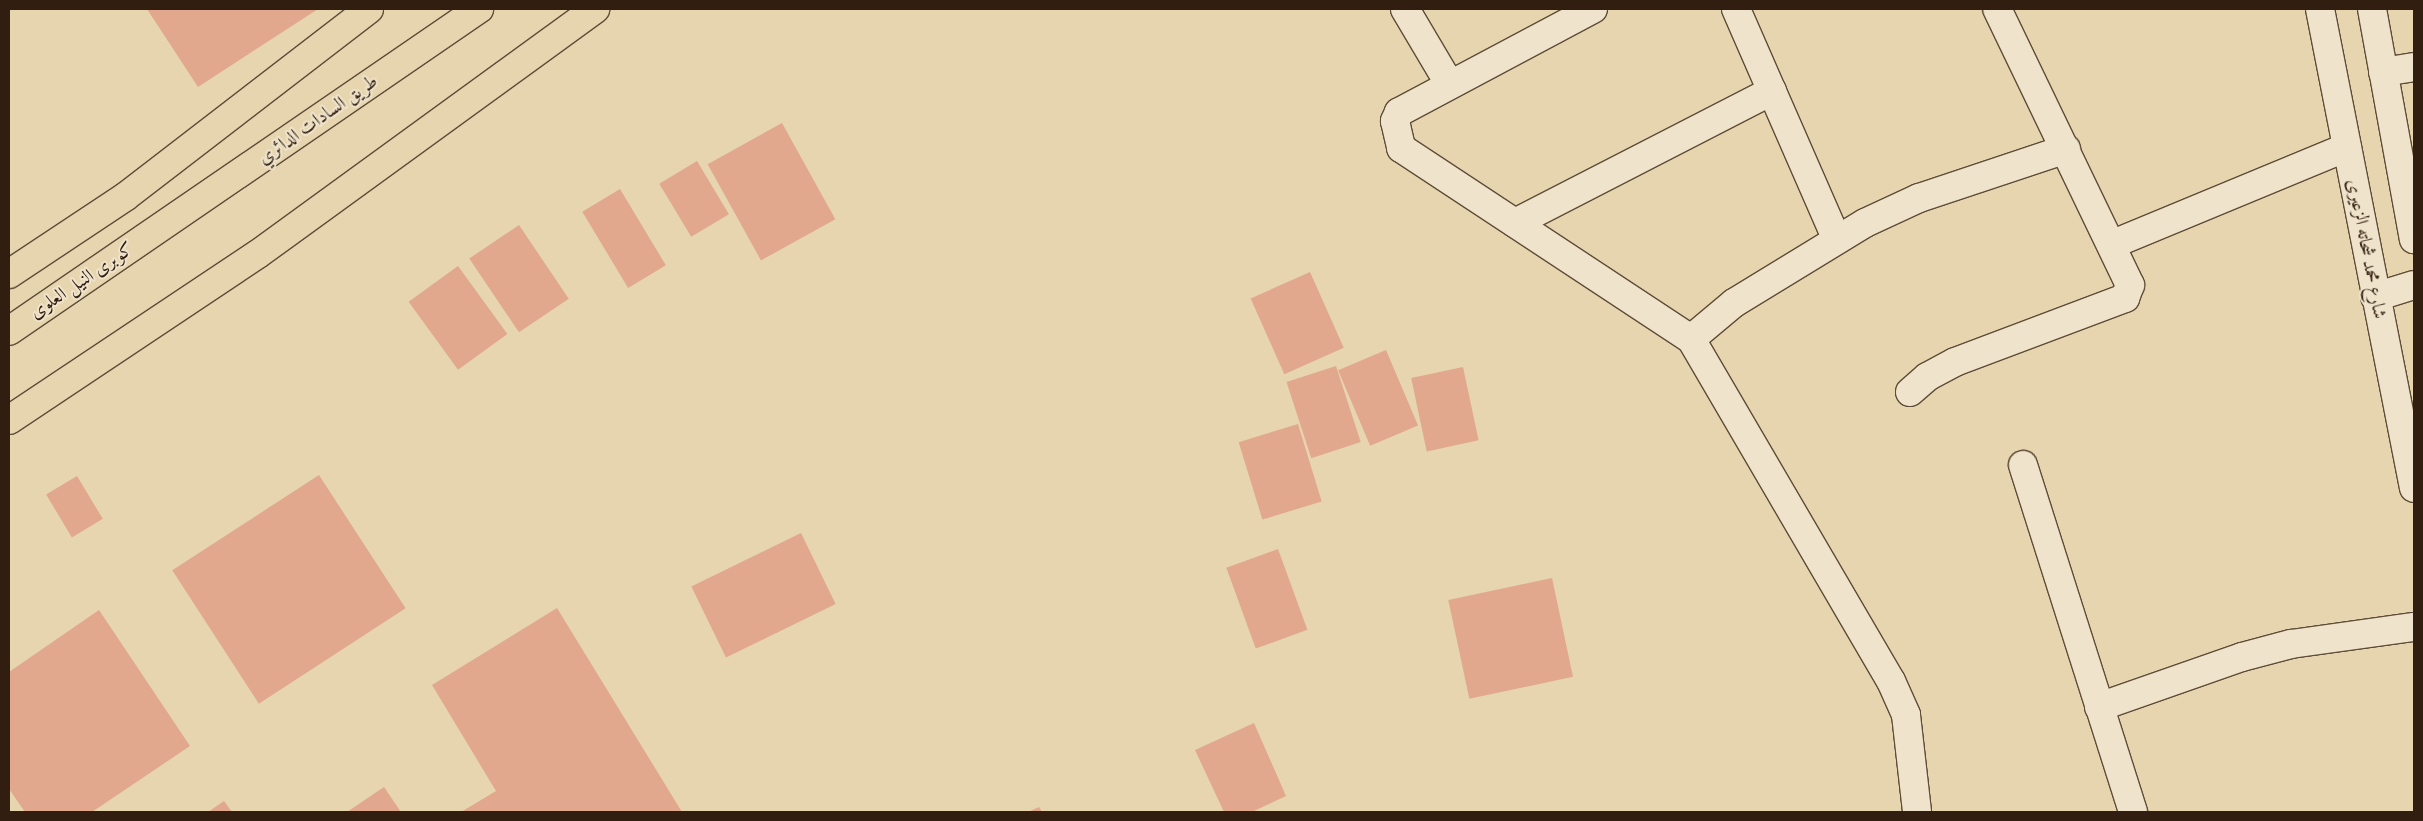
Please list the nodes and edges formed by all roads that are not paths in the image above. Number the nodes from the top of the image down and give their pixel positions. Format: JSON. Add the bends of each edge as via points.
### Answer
{"nodes":[{"id":1,"x":369,"y":9,"type":"edge"},
{"id":2,"x":479,"y":9,"type":"edge"},
{"id":3,"x":595,"y":9,"type":"edge"},
{"id":4,"x":1405,"y":9,"type":"edge"},
{"id":5,"x":1593,"y":9,"type":"edge"},
{"id":6,"x":1736,"y":9,"type":"edge"},
{"id":7,"x":1997,"y":9,"type":"edge"},
{"id":8,"x":2320,"y":9,"type":"edge"},
{"id":9,"x":2372,"y":9,"type":"edge"},
{"id":10,"x":2414,"y":67,"type":"edge"},
{"id":11,"x":2383,"y":72,"type":"junction"},
{"id":12,"x":1450,"y":85,"type":"junction"},
{"id":13,"x":1772,"y":91,"type":"junction"},
{"id":14,"x":2347,"y":147,"type":"junction"},
{"id":15,"x":2066,"y":149,"type":"junction"},
{"id":16,"x":1515,"y":224,"type":"junction"},
{"id":17,"x":156,"y":232,"type":"joint"},
{"id":18,"x":2414,"y":239,"type":"edge"},
{"id":19,"x":1837,"y":240,"type":"junction"},
{"id":20,"x":2113,"y":244,"type":"junction"},
{"id":21,"x":9,"y":274,"type":"edge"},
{"id":22,"x":2414,"y":285,"type":"edge"},
{"id":23,"x":2375,"y":297,"type":"junction"},
{"id":24,"x":9,"y":331,"type":"edge"},
{"id":25,"x":1691,"y":339,"type":"junction"},
{"id":26,"x":1910,"y":392,"type":"dead end"},
{"id":27,"x":9,"y":420,"type":"edge"},
{"id":28,"x":2023,"y":465,"type":"dead end"},
{"id":29,"x":2414,"y":488,"type":"edge"},
{"id":30,"x":2414,"y":627,"type":"edge"},
{"id":31,"x":2099,"y":707,"type":"junction"},
{"id":32,"x":1917,"y":812,"type":"edge"},
{"id":33,"x":2133,"y":812,"type":"edge"}],
"edges":[{"from":1,"to":21,"type":"highway","via":[[125,197]]},
{"from":2,"to":17,"type":"highway","name":"طريق السادات الدائري"},
{"from":3,"to":27,"type":"highway","via":[[258,254]]},
{"from":4,"to":12,"type":"street"},
{"from":5,"to":12,"type":"street"},
{"from":6,"to":13,"type":"street"},
{"from":7,"to":15,"type":"street","via":[[2015,52]]},
{"from":8,"to":14,"type":"street","name":"شارع محمد شحاته الزعيرى"},
{"from":9,"to":11,"type":"street"},
{"from":10,"to":11,"type":"street"},
{"from":11,"to":18,"type":"street"},
{"from":12,"to":16,"type":"street","via":[[1399,112],[1395,121],[1401,148]]},
{"from":13,"to":16,"type":"street"},
{"from":13,"to":19,"type":"street"},
{"from":14,"to":20,"type":"street"},
{"from":14,"to":23,"type":"street","name":"شارع محمد شحاته الزعيرى"},
{"from":15,"to":19,"type":"street","via":[[1919,198]]},
{"from":15,"to":20,"type":"street"},
{"from":16,"to":25,"type":"street"},
{"from":17,"to":24,"type":"highway","name":"كوبرى النيل العلوى"},
{"from":19,"to":25,"type":"street","via":[[1734,303]]},
{"from":20,"to":26,"type":"street","via":[[2130,285],[2125,298],[1955,362],[1927,377]]},
{"from":22,"to":23,"type":"street"},
{"from":23,"to":29,"type":"street","name":"شارع محمد شحاته الزعيرى"},
{"from":25,"to":32,"type":"street","via":[[1891,681],[1906,715]]},
{"from":28,"to":31,"type":"street"},
{"from":30,"to":31,"type":"street","via":[[2291,644],[2242,657]]},
{"from":31,"to":33,"type":"street"}]}
